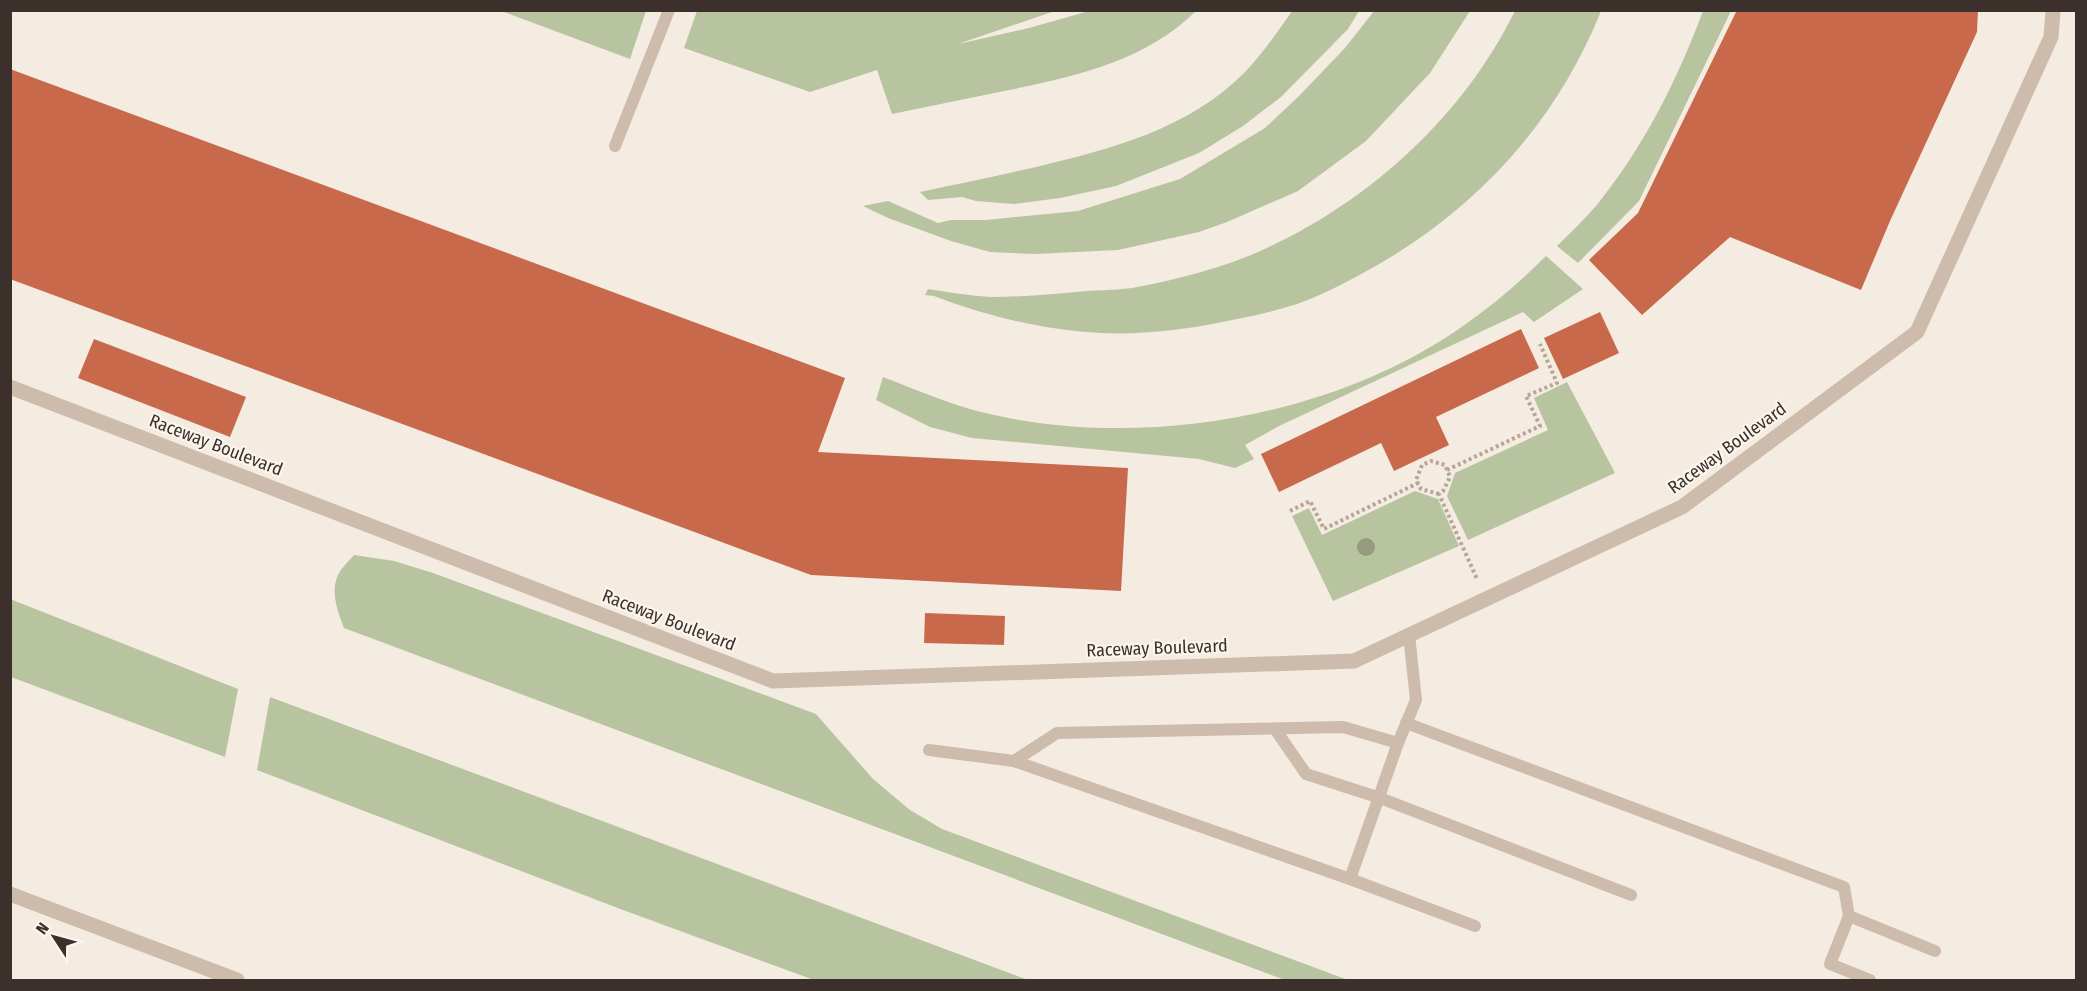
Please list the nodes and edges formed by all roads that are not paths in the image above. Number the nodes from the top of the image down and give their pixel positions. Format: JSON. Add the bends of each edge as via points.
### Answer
{"nodes":[{"id":1,"x":669,"y":10,"type":"edge"},
{"id":2,"x":2054,"y":10,"type":"edge"},
{"id":3,"x":615,"y":146,"type":"dead end"},
{"id":4,"x":10,"y":387,"type":"edge"},
{"id":5,"x":1409,"y":635,"type":"junction"},
{"id":6,"x":1407,"y":723,"type":"junction"},
{"id":7,"x":1275,"y":729,"type":"junction"},
{"id":8,"x":1398,"y":743,"type":"junction"},
{"id":9,"x":929,"y":750,"type":"dead end"},
{"id":10,"x":1014,"y":761,"type":"junction"},
{"id":11,"x":1380,"y":798,"type":"junction"},
{"id":12,"x":1350,"y":879,"type":"junction"},
{"id":13,"x":10,"y":894,"type":"edge"},
{"id":14,"x":1631,"y":895,"type":"dead end"},
{"id":15,"x":1849,"y":916,"type":"junction"},
{"id":16,"x":1475,"y":926,"type":"dead end"},
{"id":17,"x":1935,"y":951,"type":"dead end"},
{"id":18,"x":237,"y":981,"type":"edge"},
{"id":19,"x":1870,"y":981,"type":"edge"}],
"edges":[{"from":1,"to":3,"type":"lane"},
{"from":2,"to":5,"type":"street","name":"Raceway Boulevard","via":[[2051,37],[1917,332],[1682,507]]},
{"from":4,"to":5,"type":"street","name":"Raceway Boulevard","via":[[774,681],[1354,661]]},
{"from":5,"to":6,"type":"lane","via":[[1416,700]]},
{"from":6,"to":8,"type":"lane"},
{"from":6,"to":15,"type":"lane","via":[[1844,887]]},
{"from":7,"to":8,"type":"lane","via":[[1343,727]]},
{"from":7,"to":10,"type":"lane","via":[[1057,733]]},
{"from":7,"to":11,"type":"lane","via":[[1306,774]]},
{"from":8,"to":11,"type":"lane"},
{"from":9,"to":10,"type":"lane"},
{"from":10,"to":12,"type":"lane"},
{"from":11,"to":12,"type":"lane"},
{"from":11,"to":14,"type":"lane"},
{"from":12,"to":16,"type":"lane"},
{"from":13,"to":18,"type":"street"},
{"from":15,"to":17,"type":"lane"},
{"from":15,"to":19,"type":"lane","via":[[1830,964]]}]}
